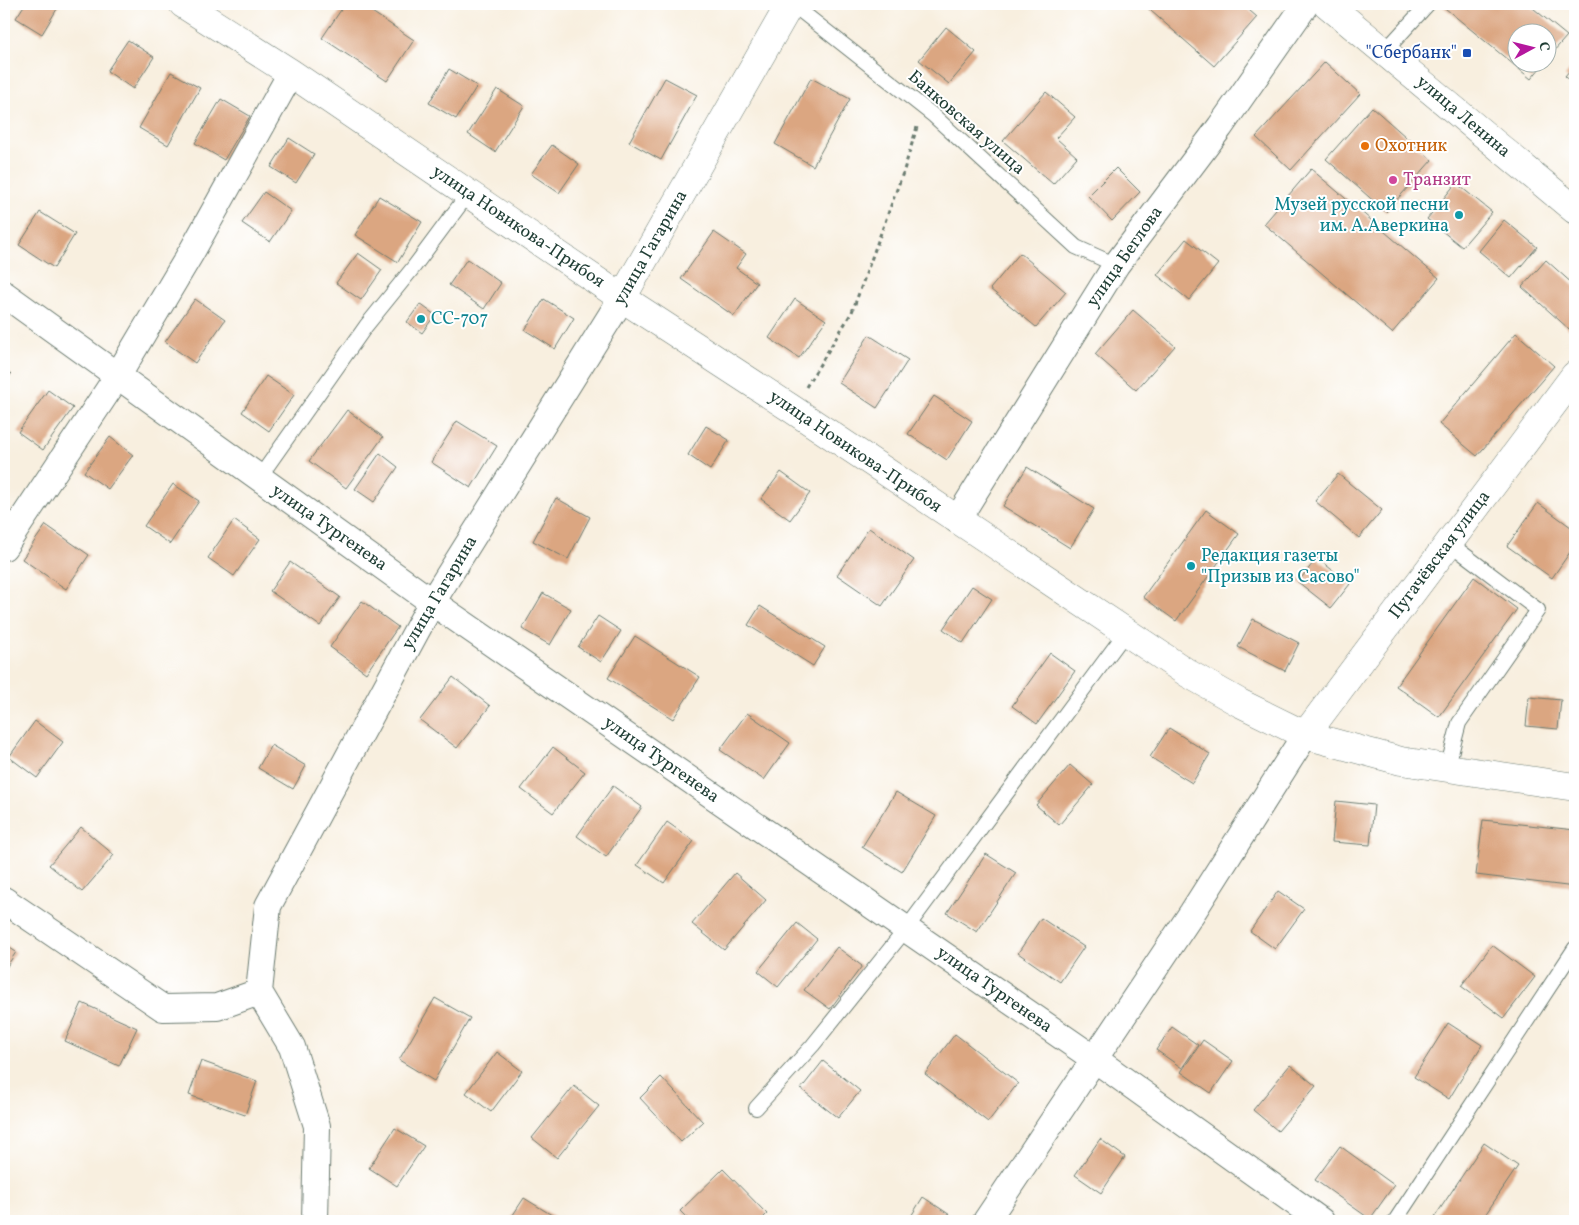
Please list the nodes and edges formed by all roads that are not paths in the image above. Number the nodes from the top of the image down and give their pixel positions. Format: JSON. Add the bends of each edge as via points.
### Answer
{"nodes":[{"id":1,"x":183,"y":4,"type":"edge"},
{"id":2,"x":791,"y":4,"type":"edge"},
{"id":3,"x":1306,"y":4,"type":"edge"},
{"id":4,"x":1327,"y":4,"type":"edge"},
{"id":5,"x":1428,"y":4,"type":"edge"},
{"id":6,"x":1384,"y":52,"type":"junction"},
{"id":7,"x":291,"y":72,"type":"junction"},
{"id":8,"x":468,"y":194,"type":"junction"},
{"id":9,"x":1575,"y":210,"type":"edge"},
{"id":10,"x":1116,"y":265,"type":"junction"},
{"id":11,"x":4,"y":294,"type":"edge"},
{"id":12,"x":622,"y":298,"type":"junction"},
{"id":13,"x":1575,"y":375,"type":"edge"},
{"id":14,"x":117,"y":377,"type":"junction"},
{"id":15,"x":258,"y":478,"type":"junction"},
{"id":16,"x":957,"y":520,"type":"junction"},
{"id":17,"x":1449,"y":543,"type":"junction"},
{"id":18,"x":4,"y":547,"type":"edge"},
{"id":19,"x":432,"y":602,"type":"junction"},
{"id":20,"x":1126,"y":632,"type":"junction"},
{"id":21,"x":1305,"y":735,"type":"junction"},
{"id":22,"x":1447,"y":769,"type":"junction"},
{"id":23,"x":1575,"y":787,"type":"edge"},
{"id":24,"x":4,"y":900,"type":"edge"},
{"id":25,"x":906,"y":929,"type":"junction"},
{"id":26,"x":1575,"y":948,"type":"edge"},
{"id":27,"x":258,"y":992,"type":"junction"},
{"id":28,"x":1096,"y":1060,"type":"junction"},
{"id":29,"x":756,"y":1108,"type":"dead end"},
{"id":30,"x":315,"y":1221,"type":"edge"},
{"id":31,"x":986,"y":1221,"type":"edge"},
{"id":32,"x":1321,"y":1221,"type":"edge"},
{"id":33,"x":1395,"y":1221,"type":"edge"}],
"edges":[{"from":1,"to":7,"type":"street","name":"улица Новикова-Прибоя"},
{"from":2,"to":10,"type":"lane","name":"Банковская улица","via":[[923,108],[1076,247]]},
{"from":2,"to":12,"type":"street","name":"улица Гагарина"},
{"from":3,"to":10,"type":"street","name":"улица Беглова","via":[[1220,127]]},
{"from":4,"to":6,"type":"street","name":"улица Ленина"},
{"from":5,"to":6,"type":"lane"},
{"from":6,"to":9,"type":"street","name":"улица Ленина"},
{"from":7,"to":8,"type":"street","name":"улица Новикова-Прибоя"},
{"from":7,"to":14,"type":"street","via":[[192,251]]},
{"from":8,"to":12,"type":"street","name":"улица Новикова-Прибоя"},
{"from":8,"to":15,"type":"lane","via":[[366,326]]},
{"from":10,"to":16,"type":"street","name":"улица Беглова"},
{"from":11,"to":14,"type":"street","name":"улица Тургенева"},
{"from":12,"to":16,"type":"street","name":"улица Новикова-Прибоя"},
{"from":12,"to":19,"type":"street","name":"улица Гагарина"},
{"from":13,"to":17,"type":"street","name":"Пугачёвская улица"},
{"from":14,"to":15,"type":"street","name":"улица Тургенева"},
{"from":14,"to":18,"type":"street"},
{"from":15,"to":19,"type":"street","name":"улица Тургенева"},
{"from":16,"to":20,"type":"street","name":"улица Новикова-Прибоя"},
{"from":17,"to":21,"type":"street","name":"Пугачёвская улица"},
{"from":17,"to":22,"type":"lane","via":[[1538,610],[1459,723]]},
{"from":19,"to":25,"type":"street","name":"улица Тургенева"},
{"from":19,"to":27,"type":"street","name":"улица Гагарина","via":[[268,906]]},
{"from":20,"to":21,"type":"street","name":"улица Новикова-Прибоя","via":[[1189,674]]},
{"from":20,"to":25,"type":"lane"},
{"from":21,"to":22,"type":"street","name":"улица Новикова-Прибоя","via":[[1401,761]]},
{"from":21,"to":28,"type":"street"},
{"from":22,"to":23,"type":"street","name":"улица Новикова-Прибоя"},
{"from":24,"to":27,"type":"street","via":[[163,1008],[217,1007]]},
{"from":25,"to":28,"type":"street","name":"улица Тургенева"},
{"from":25,"to":29,"type":"lane","via":[[813,1045]]},
{"from":26,"to":33,"type":"lane"},
{"from":27,"to":30,"type":"street","via":[[292,1047],[317,1126]]},
{"from":28,"to":31,"type":"street"},
{"from":28,"to":32,"type":"street","name":"улица Тургенева"}]}
